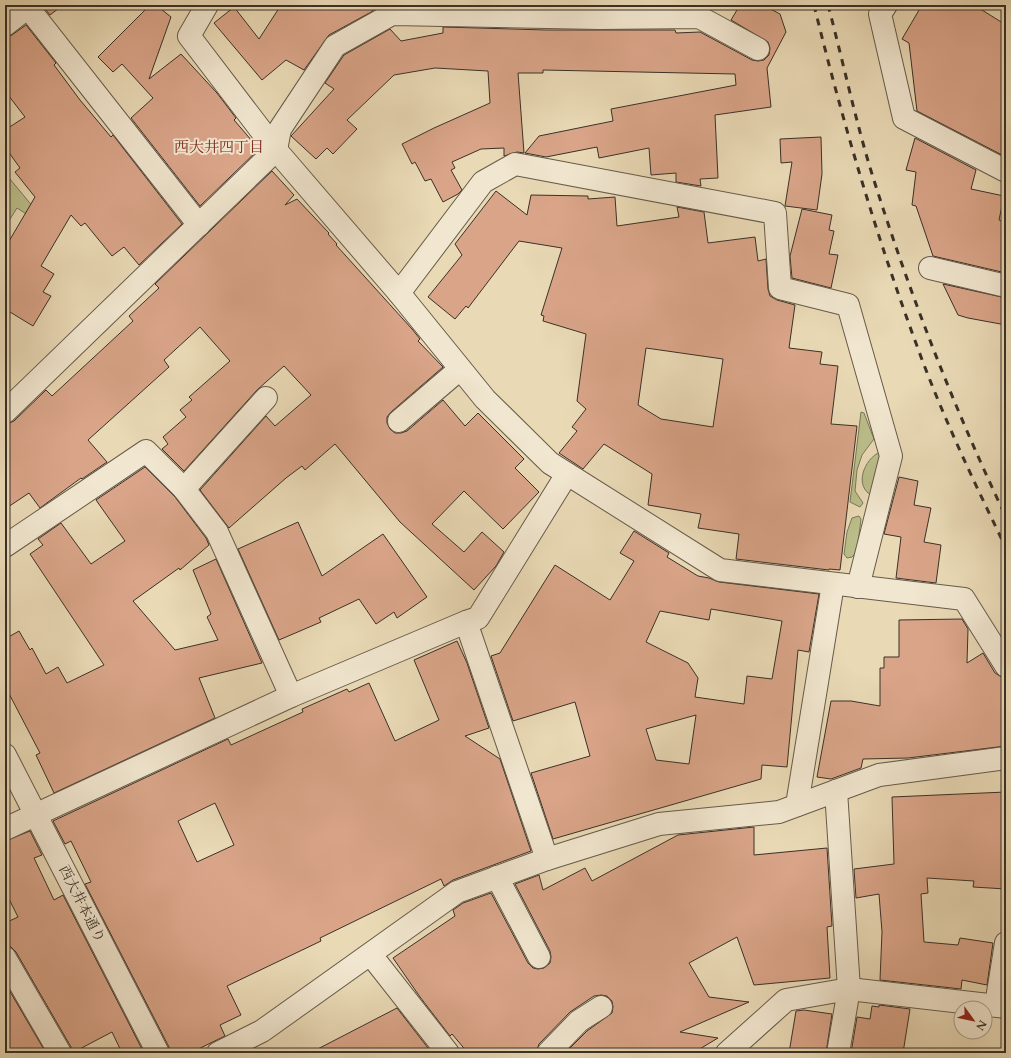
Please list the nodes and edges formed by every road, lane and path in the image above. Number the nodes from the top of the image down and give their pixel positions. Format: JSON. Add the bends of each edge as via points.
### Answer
{"nodes":[{"id":1,"x":207,"y":5,"type":"edge"},
{"id":2,"x":886,"y":5,"type":"edge"},
{"id":3,"x":27,"y":6,"type":"edge"},
{"id":4,"x":445,"y":10,"type":"edge"},
{"id":5,"x":602,"y":11,"type":"edge"},
{"id":6,"x":5,"y":25,"type":"edge"},
{"id":7,"x":758,"y":49,"type":"dead end"},
{"id":8,"x":276,"y":150,"type":"junction"},
{"id":9,"x":1006,"y":171,"type":"edge"},
{"id":10,"x":199,"y":225,"type":"junction"},
{"id":11,"x":930,"y":268,"type":"dead end"},
{"id":12,"x":1006,"y":286,"type":"edge"},
{"id":13,"x":399,"y":293,"type":"junction"},
{"id":14,"x":460,"y":369,"type":"junction"},
{"id":15,"x":266,"y":398,"type":"dead end"},
{"id":16,"x":5,"y":412,"type":"edge"},
{"id":17,"x":399,"y":421,"type":"dead end"},
{"id":18,"x":567,"y":474,"type":"junction"},
{"id":19,"x":184,"y":489,"type":"junction"},
{"id":20,"x":5,"y":546,"type":"edge"},
{"id":21,"x":833,"y":584,"type":"junction"},
{"id":22,"x":858,"y":587,"type":"junction"},
{"id":23,"x":466,"y":622,"type":"junction"},
{"id":24,"x":1006,"y":666,"type":"edge"},
{"id":25,"x":291,"y":696,"type":"junction"},
{"id":26,"x":5,"y":755,"type":"edge"},
{"id":27,"x":1006,"y":758,"type":"edge"},
{"id":28,"x":836,"y":791,"type":"junction"},
{"id":29,"x":797,"y":805,"type":"junction"},
{"id":30,"x":37,"y":815,"type":"junction"},
{"id":31,"x":5,"y":829,"type":"edge"},
{"id":32,"x":547,"y":859,"type":"junction"},
{"id":33,"x":497,"y":877,"type":"junction"},
{"id":34,"x":1006,"y":943,"type":"edge"},
{"id":35,"x":371,"y":955,"type":"junction"},
{"id":36,"x":539,"y":957,"type":"dead end"},
{"id":37,"x":5,"y":958,"type":"edge"},
{"id":38,"x":849,"y":989,"type":"junction"},
{"id":39,"x":1001,"y":1006,"type":"edge"},
{"id":40,"x":602,"y":1007,"type":"dead end"},
{"id":41,"x":60,"y":1053,"type":"edge"},
{"id":42,"x":158,"y":1053,"type":"edge"},
{"id":43,"x":218,"y":1053,"type":"edge"},
{"id":44,"x":448,"y":1053,"type":"edge"},
{"id":45,"x":548,"y":1053,"type":"edge"},
{"id":46,"x":727,"y":1053,"type":"edge"},
{"id":47,"x":838,"y":1053,"type":"edge"}],
"edges":[{"from":1,"to":8,"type":"street","via":[[189,36]]},
{"from":2,"to":9,"type":"street","via":[[880,14],[904,118]]},
{"from":3,"to":6,"type":"street"},
{"from":3,"to":10,"type":"street"},
{"from":4,"to":5,"type":"street"},
{"from":4,"to":8,"type":"street","via":[[392,14],[335,46],[280,129]]},
{"from":5,"to":7,"type":"street","via":[[699,18]]},
{"from":8,"to":10,"type":"street"},
{"from":8,"to":13,"type":"street"},
{"from":10,"to":16,"type":"street"},
{"from":11,"to":12,"type":"street"},
{"from":13,"to":14,"type":"street"},
{"from":13,"to":22,"type":"street","via":[[483,182],[515,164],[775,213],[780,288],[848,304],[891,456]]},
{"from":14,"to":17,"type":"street"},
{"from":14,"to":18,"type":"street","via":[[485,399],[550,464]]},
{"from":15,"to":19,"type":"street"},
{"from":18,"to":21,"type":"street","via":[[720,570]]},
{"from":18,"to":23,"type":"street","via":[[478,618]]},
{"from":19,"to":20,"type":"street","via":[[146,451]]},
{"from":19,"to":25,"type":"street","via":[[217,532]]},
{"from":21,"to":22,"type":"street"},
{"from":21,"to":29,"type":"street"},
{"from":22,"to":24,"type":"street","via":[[964,599]]},
{"from":23,"to":25,"type":"street"},
{"from":23,"to":32,"type":"street"},
{"from":25,"to":30,"type":"street"},
{"from":26,"to":30,"type":"street","name":"西大井本通り"},
{"from":27,"to":28,"type":"street","via":[[879,775]]},
{"from":28,"to":29,"type":"street"},
{"from":28,"to":38,"type":"street"},
{"from":29,"to":32,"type":"street","via":[[779,812],[659,824]]},
{"from":30,"to":31,"type":"street"},
{"from":30,"to":42,"type":"street","name":"西大井本通り"},
{"from":32,"to":33,"type":"street"},
{"from":33,"to":35,"type":"street","via":[[457,892]]},
{"from":33,"to":36,"type":"street"},
{"from":34,"to":39,"type":"street"},
{"from":35,"to":43,"type":"street","via":[[262,1031]]},
{"from":35,"to":44,"type":"street"},
{"from":37,"to":41,"type":"street"},
{"from":38,"to":39,"type":"street"},
{"from":38,"to":46,"type":"street","via":[[786,1000]]},
{"from":38,"to":47,"type":"street"},
{"from":40,"to":45,"type":"street","via":[[579,1021]]}]}
